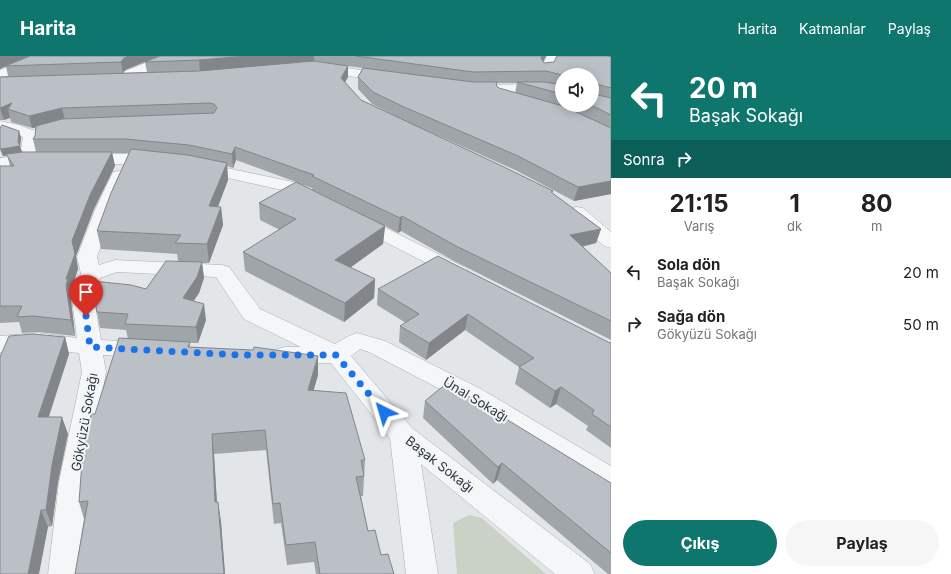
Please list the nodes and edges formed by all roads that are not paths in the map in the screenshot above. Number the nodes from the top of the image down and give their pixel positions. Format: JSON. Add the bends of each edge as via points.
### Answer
{"nodes":[{"id":1,"x":46,"y":56,"type":"edge"},
{"id":2,"x":173,"y":56,"type":"edge"},
{"id":3,"x":553,"y":56,"type":"edge"},
{"id":4,"x":309,"y":65,"type":"edge"},
{"id":5,"x":546,"y":70,"type":"edge"},
{"id":6,"x":358,"y":73,"type":"junction"},
{"id":7,"x":0,"y":75,"type":"edge"},
{"id":8,"x":120,"y":78,"type":"junction"},
{"id":9,"x":152,"y":78,"type":"edge"},
{"id":10,"x":105,"y":79,"type":"edge"},
{"id":11,"x":403,"y":80,"type":"edge"},
{"id":12,"x":15,"y":82,"type":"edge"},
{"id":13,"x":0,"y":83,"type":"edge"},
{"id":14,"x":456,"y":87,"type":"edge"},
{"id":15,"x":471,"y":89,"type":"junction"},
{"id":16,"x":349,"y":90,"type":"edge"},
{"id":17,"x":555,"y":91,"type":"edge"},
{"id":18,"x":526,"y":102,"type":"edge"},
{"id":19,"x":0,"y":125,"type":"edge"},
{"id":20,"x":80,"y":126,"type":"edge"},
{"id":21,"x":31,"y":135,"type":"junction"},
{"id":22,"x":27,"y":159,"type":"junction"},
{"id":23,"x":127,"y":159,"type":"junction"},
{"id":24,"x":0,"y":163,"type":"edge"},
{"id":25,"x":563,"y":203,"type":"edge"},
{"id":26,"x":611,"y":242,"type":"edge"},
{"id":27,"x":91,"y":274,"type":"junction"},
{"id":28,"x":472,"y":278,"type":"edge"},
{"id":29,"x":0,"y":344,"type":"edge"},
{"id":30,"x":90,"y":347,"type":"junction"},
{"id":31,"x":168,"y":351,"type":"edge"},
{"id":32,"x":262,"y":355,"type":"edge"},
{"id":33,"x":336,"y":355,"type":"junction"},
{"id":34,"x":403,"y":435,"type":"junction"},
{"id":35,"x":611,"y":480,"type":"edge"},
{"id":36,"x":64,"y":574,"type":"edge"},
{"id":37,"x":422,"y":574,"type":"edge"},
{"id":38,"x":578,"y":574,"type":"edge"}],
"edges":[{"from":1,"to":7,"type":"street"},
{"from":2,"to":8,"type":"street"},
{"from":3,"to":5,"type":"street"},
{"from":4,"to":6,"type":"street"},
{"from":6,"to":11,"type":"street"},
{"from":6,"to":16,"type":"street"},
{"from":8,"to":9,"type":"street"},
{"from":8,"to":10,"type":"street"},
{"from":12,"to":13,"type":"street"},
{"from":14,"to":15,"type":"street"},
{"from":15,"to":17,"type":"street","via":[[543,88]]},
{"from":15,"to":18,"type":"street"},
{"from":19,"to":21,"type":"street"},
{"from":20,"to":21,"type":"street","via":[[64,126]]},
{"from":21,"to":22,"type":"street"},
{"from":22,"to":23,"type":"street"},
{"from":22,"to":24,"type":"street"},
{"from":23,"to":27,"type":"street","name":"Gökyüzü Sokağı","via":[[104,210],[87,257]]},
{"from":23,"to":28,"type":"street","via":[[178,164],[287,186]]},
{"from":25,"to":26,"type":"street","via":[[591,223]]},
{"from":27,"to":30,"type":"street","name":"Gökyüzü Sokağı","via":[[83,300]]},
{"from":27,"to":33,"type":"street","via":[[115,266],[222,271],[252,314]]},
{"from":29,"to":30,"type":"street","via":[[38,341]]},
{"from":30,"to":31,"type":"street"},
{"from":30,"to":36,"type":"street","name":"Gökyüzü Sokağı","via":[[94,372],[73,482]]},
{"from":32,"to":33,"type":"street"},
{"from":33,"to":34,"type":"street","name":"Başak Sokağı"},
{"from":33,"to":35,"type":"street","name":"Ünal Sokağı","via":[[357,341],[377,346],[470,394]]},
{"from":34,"to":37,"type":"street"},
{"from":34,"to":38,"type":"street","name":"Başak Sokağı"}]}
